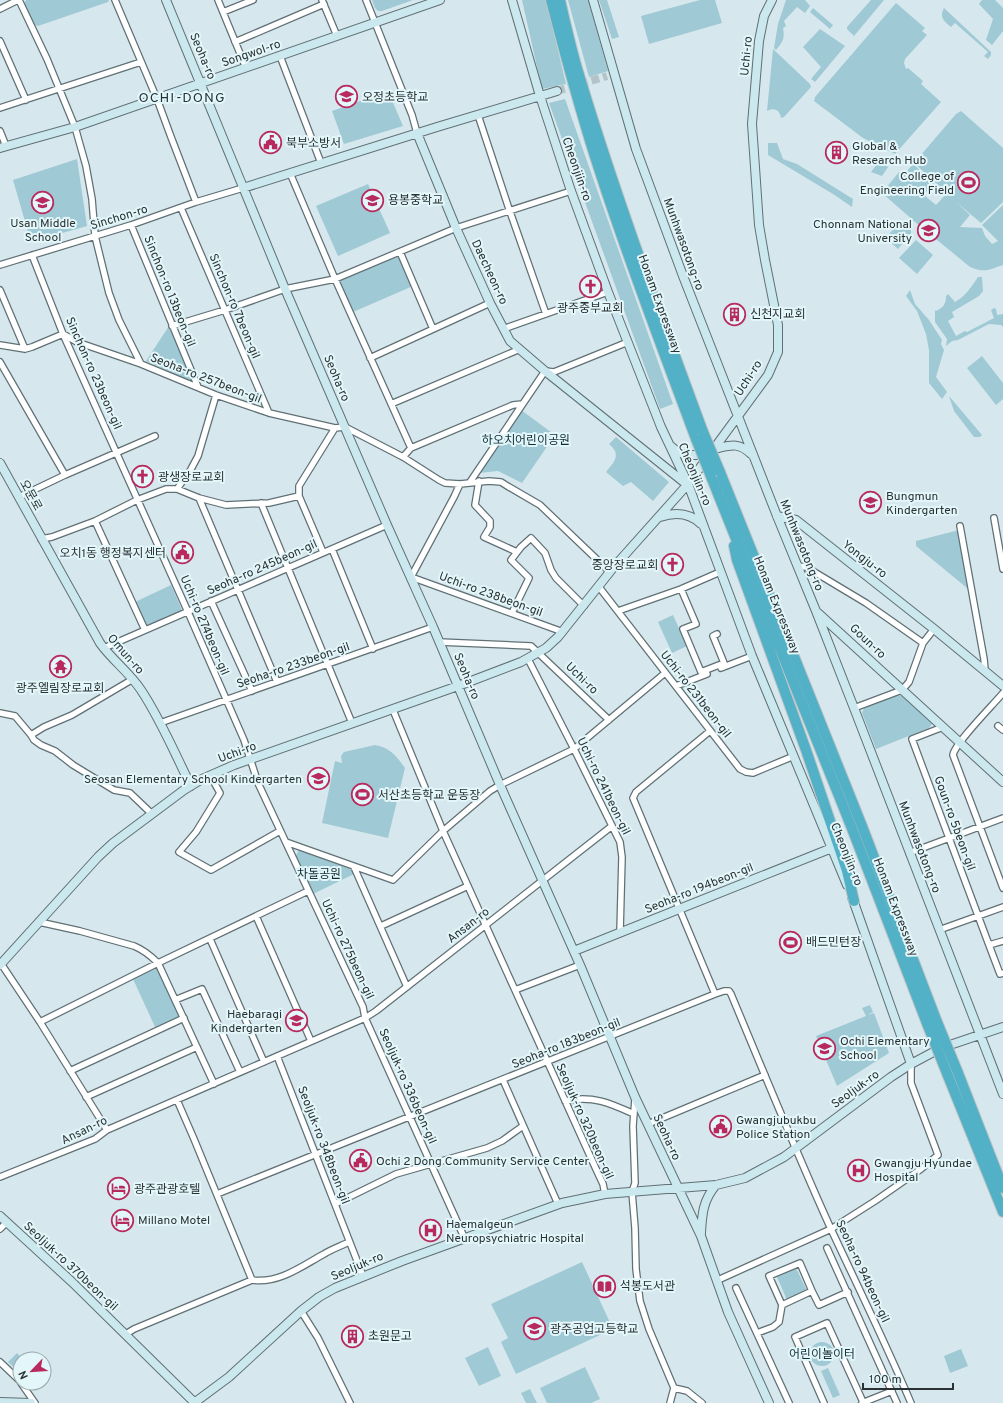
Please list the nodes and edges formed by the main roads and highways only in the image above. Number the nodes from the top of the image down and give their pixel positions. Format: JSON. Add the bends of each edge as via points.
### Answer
{"nodes":[{"id":1,"x":551,"y":0,"type":"edge"},
{"id":2,"x":560,"y":0,"type":"edge"},
{"id":3,"x":716,"y":476,"type":"junction"},
{"id":4,"x":725,"y":511,"type":"junction"},
{"id":5,"x":854,"y":901,"type":"road end"},
{"id":6,"x":933,"y":1024,"type":"junction"},
{"id":7,"x":953,"y":1074,"type":"junction"},
{"id":8,"x":1003,"y":1188,"type":"edge"},
{"id":9,"x":1003,"y":1212,"type":"edge"}],
"edges":[{"from":1,"to":3,"type":"highway","name":"Honam Expressway","bridge":true,"via":[[569,71],[600,172],[644,299],[696,439]]},
{"from":2,"to":3,"type":"highway","name":"Honam Expressway","bridge":true,"via":[[576,64],[609,168],[652,295],[703,432]]},
{"from":3,"to":4,"type":"highway","name":"Honam Expressway"},
{"from":3,"to":6,"type":"highway","name":"Honam Expressway","via":[[862,826]]},
{"from":4,"to":5,"type":"highway","via":[[737,560],[806,750],[847,871]]},
{"from":4,"to":6,"type":"highway","name":"Honam Expressway"},
{"from":6,"to":7,"type":"highway","name":"Honam Expressway","bridge":true},
{"from":7,"to":8,"type":"highway","name":"Honam Expressway"},
{"from":7,"to":9,"type":"highway","name":"Honam Expressway"}]}
